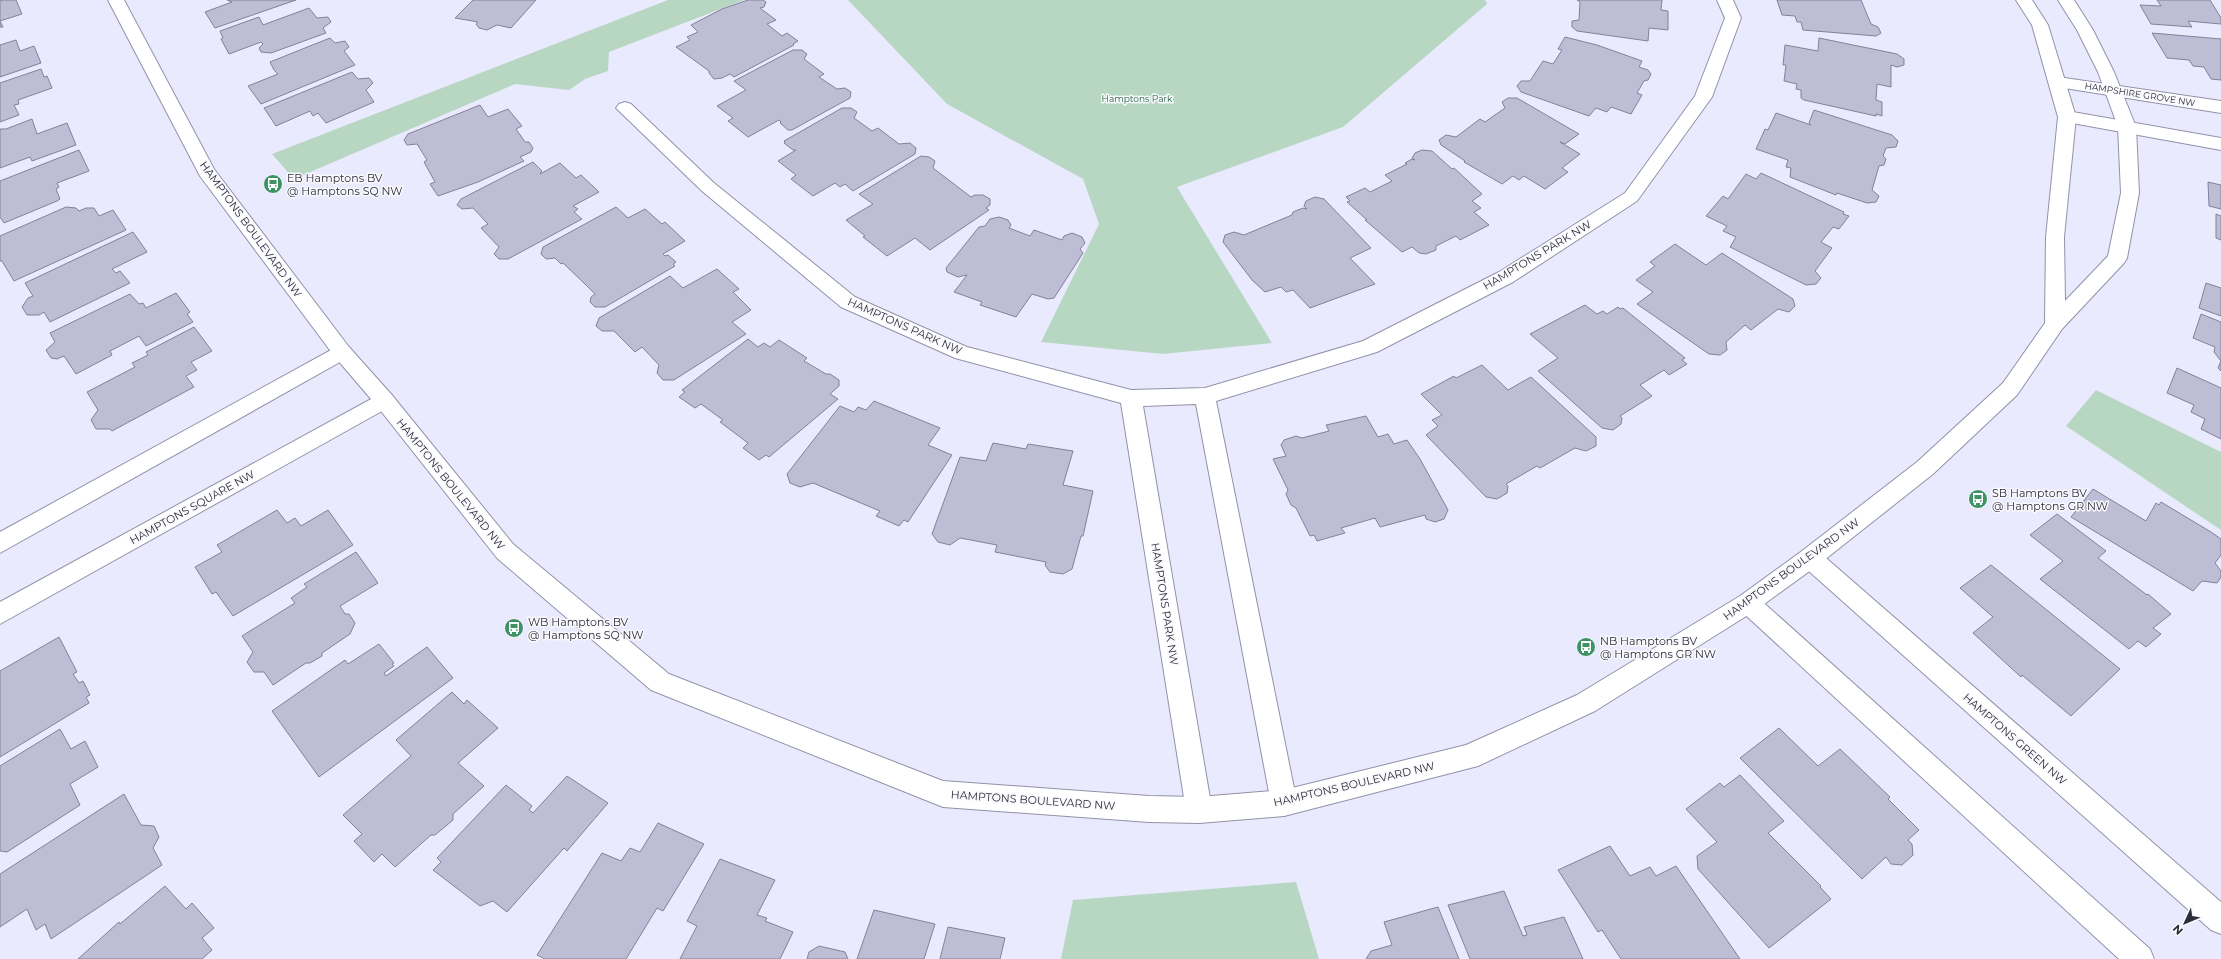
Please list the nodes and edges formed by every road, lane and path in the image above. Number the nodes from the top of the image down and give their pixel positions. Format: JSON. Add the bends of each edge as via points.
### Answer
{"nodes":[{"id":1,"x":116,"y":0,"type":"edge"},
{"id":2,"x":1725,"y":0,"type":"edge"},
{"id":3,"x":2024,"y":0,"type":"edge"},
{"id":4,"x":2066,"y":0,"type":"edge"},
{"id":5,"x":2058,"y":82,"type":"junction"},
{"id":6,"x":2114,"y":89,"type":"junction"},
{"id":7,"x":2221,"y":106,"type":"edge"},
{"id":8,"x":625,"y":108,"type":"dead end"},
{"id":9,"x":2067,"y":117,"type":"junction"},
{"id":10,"x":2127,"y":128,"type":"junction"},
{"id":11,"x":2221,"y":144,"type":"edge"},
{"id":12,"x":2055,"y":324,"type":"junction"},
{"id":13,"x":342,"y":352,"type":"junction"},
{"id":14,"x":1205,"y":396,"type":"junction"},
{"id":15,"x":1131,"y":398,"type":"junction"},
{"id":16,"x":384,"y":400,"type":"junction"},
{"id":17,"x":0,"y":543,"type":"edge"},
{"id":18,"x":1810,"y":558,"type":"junction"},
{"id":19,"x":1748,"y":603,"type":"junction"},
{"id":20,"x":0,"y":614,"type":"edge"},
{"id":21,"x":1284,"y":803,"type":"junction"},
{"id":22,"x":1199,"y":810,"type":"junction"},
{"id":23,"x":2221,"y":920,"type":"edge"},
{"id":24,"x":2140,"y":959,"type":"edge"}],
"edges":[{"from":1,"to":13,"type":"street","name":"HAMPTONS BOULEVARD NW","via":[[206,172]]},
{"from":2,"to":14,"type":"street","name":"HAMPTONS PARK NW","via":[[1733,18],[1703,97],[1631,197],[1506,277],[1370,347]]},
{"from":3,"to":5,"type":"street","via":[[2040,25]]},
{"from":4,"to":6,"type":"street","name":"HAMPTONS BOULEVARD NW","via":[[2085,30]]},
{"from":5,"to":6,"type":"street","name":"HAMPSHIRE GROVE NW"},
{"from":5,"to":9,"type":"street"},
{"from":6,"to":7,"type":"street","name":"HAMPSHIRE GROVE NW"},
{"from":6,"to":10,"type":"street","name":"HAMPTONS BOULEVARD NW"},
{"from":8,"to":15,"type":"street","name":"HAMPTONS PARK NW","via":[[708,186],[848,302],[962,353]]},
{"from":9,"to":10,"type":"street"},
{"from":9,"to":12,"type":"street","via":[[2055,236]]},
{"from":10,"to":11,"type":"street"},
{"from":10,"to":12,"type":"street","name":"HAMPTONS BOULEVARD NW","via":[[2130,193],[2117,258]]},
{"from":12,"to":18,"type":"street","name":"HAMPTONS BOULEVARD NW","via":[[2010,389],[1925,468]]},
{"from":13,"to":16,"type":"street","name":"HAMPTONS BOULEVARD NW"},
{"from":13,"to":17,"type":"street"},
{"from":14,"to":15,"type":"street","name":"HAMPTONS PARK NW"},
{"from":14,"to":21,"type":"street"},
{"from":15,"to":22,"type":"street","name":"HAMPTONS PARK NW"},
{"from":16,"to":20,"type":"street","name":"HAMPTONS SQUARE NW"},
{"from":16,"to":22,"type":"street","name":"HAMPTONS BOULEVARD NW","via":[[505,551],[660,682],[943,794],[1149,809]]},
{"from":18,"to":19,"type":"street","name":"HAMPTONS BOULEVARD NW"},
{"from":18,"to":23,"type":"street","name":"HAMPTONS GREEN NW"},
{"from":19,"to":21,"type":"street","name":"HAMPTONS BOULEVARD NW","via":[[1586,703],[1469,757]]},
{"from":19,"to":24,"type":"street"},
{"from":21,"to":22,"type":"street","name":"HAMPTONS BOULEVARD NW"}]}
